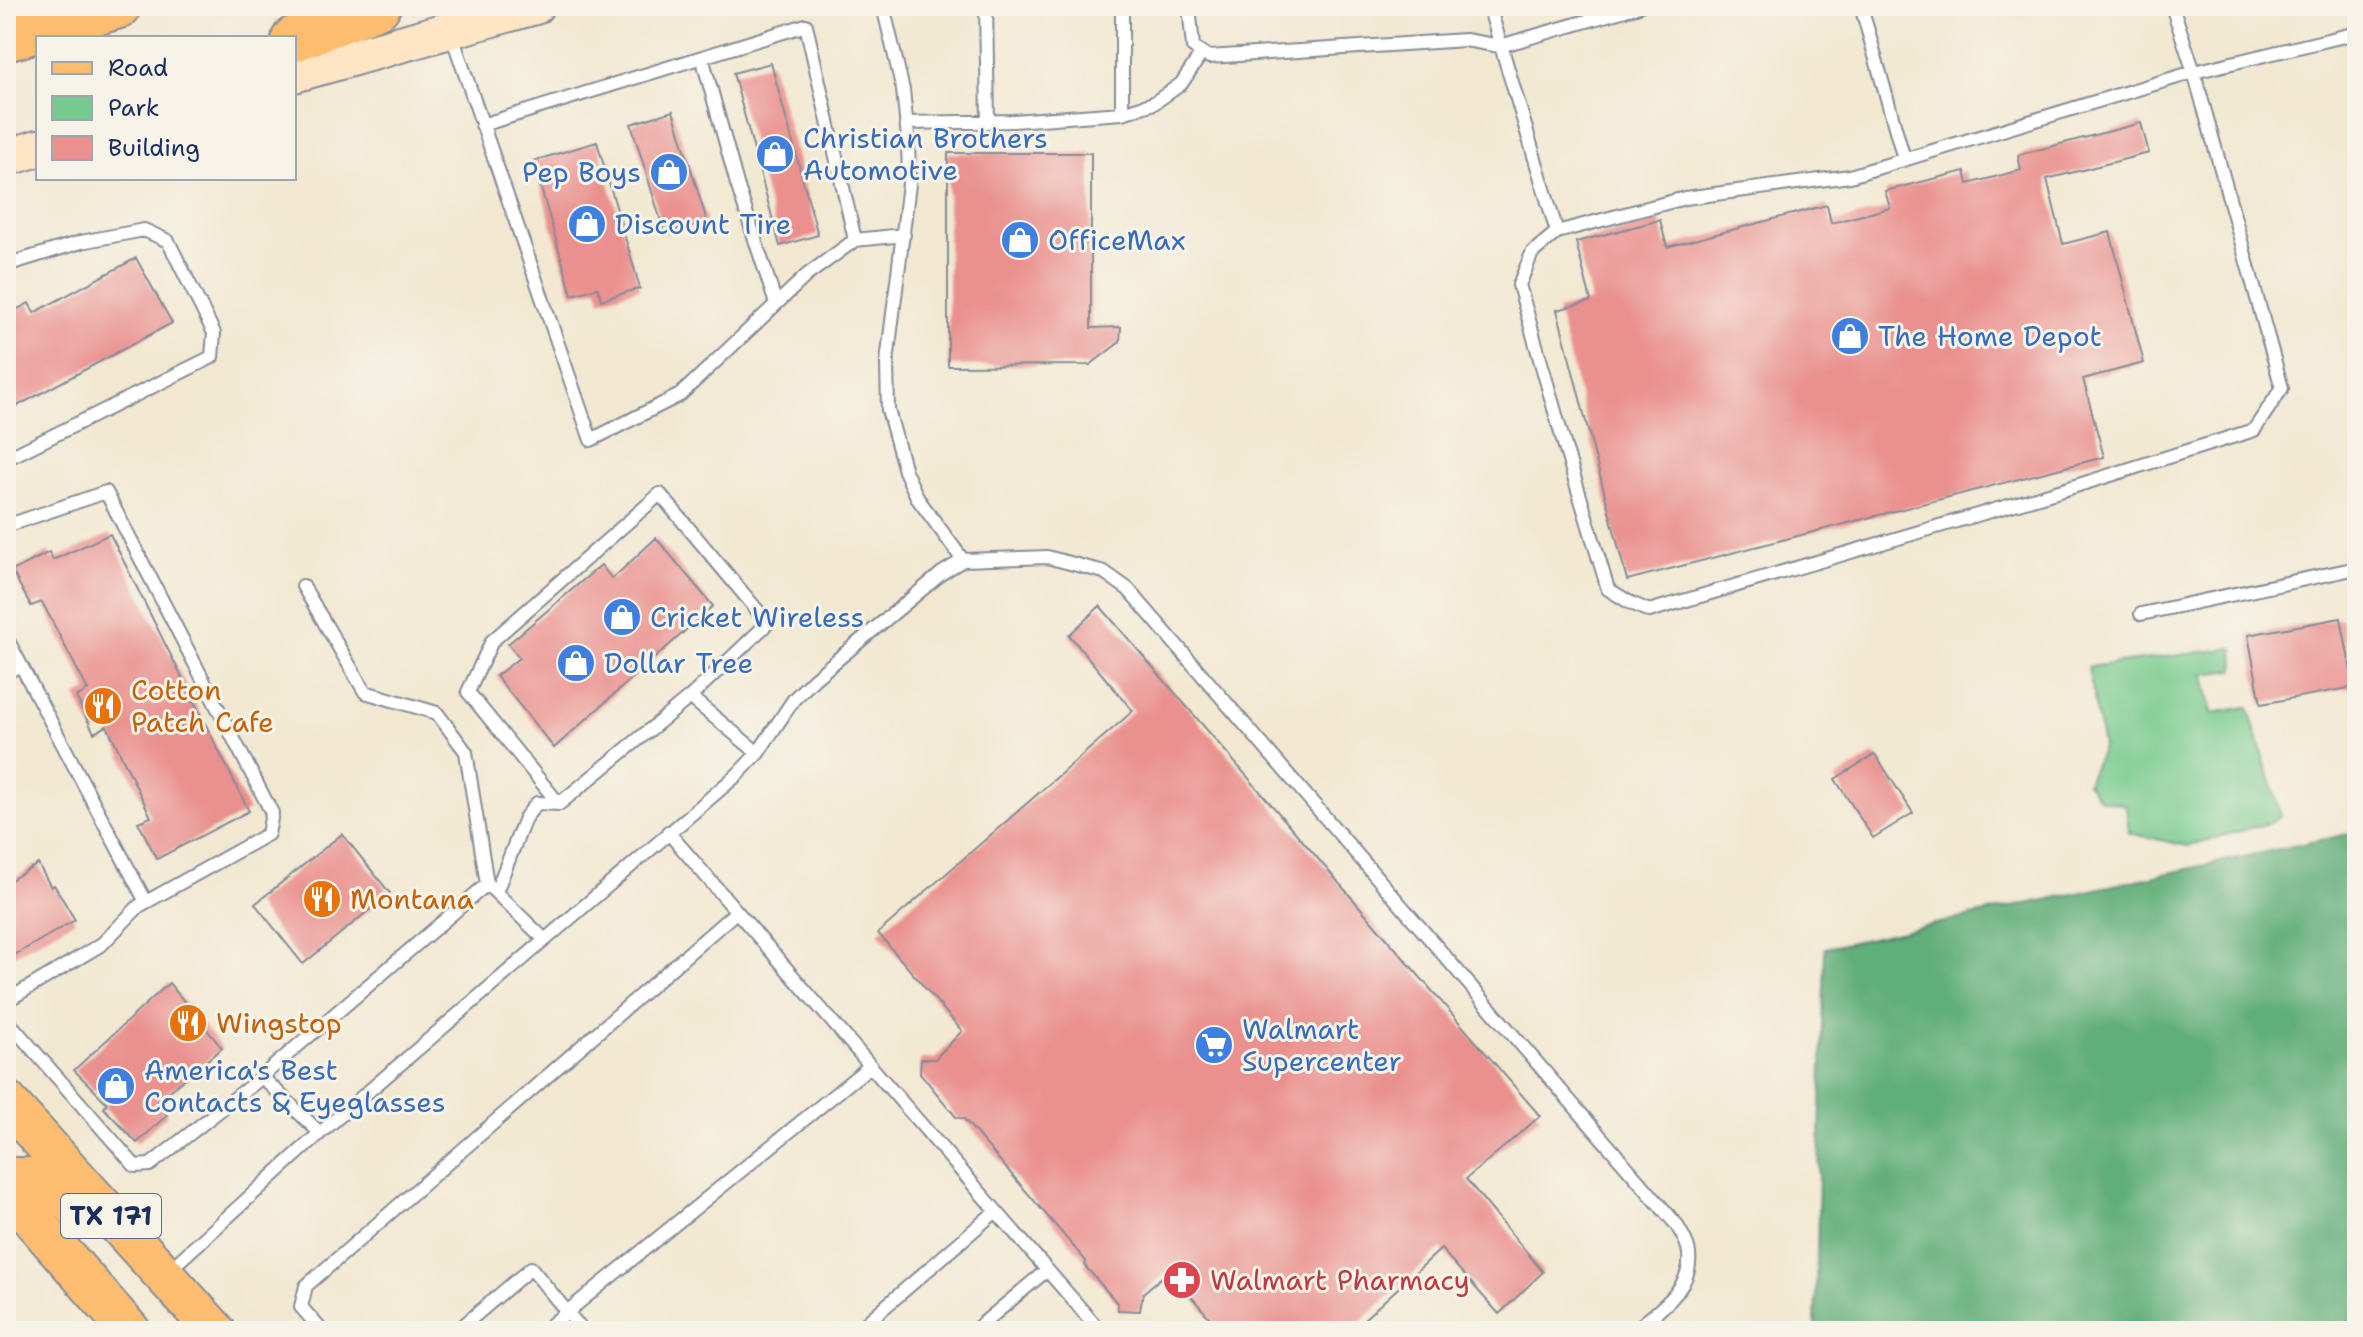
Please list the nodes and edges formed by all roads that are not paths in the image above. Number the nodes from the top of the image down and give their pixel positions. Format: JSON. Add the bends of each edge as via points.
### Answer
{"nodes":[{"id":1,"x":119,"y":6,"type":"edge"},
{"id":2,"x":378,"y":6,"type":"edge"},
{"id":3,"x":535,"y":6,"type":"edge"},
{"id":4,"x":883,"y":6,"type":"edge"},
{"id":5,"x":986,"y":6,"type":"edge"},
{"id":6,"x":1122,"y":6,"type":"edge"},
{"id":7,"x":1189,"y":6,"type":"edge"},
{"id":8,"x":1489,"y":6,"type":"edge"},
{"id":9,"x":1639,"y":6,"type":"edge"},
{"id":10,"x":1861,"y":6,"type":"edge"},
{"id":11,"x":2172,"y":6,"type":"edge"},
{"id":12,"x":450,"y":31,"type":"junction"},
{"id":13,"x":2357,"y":33,"type":"edge"},
{"id":14,"x":296,"y":38,"type":"edge"},
{"id":15,"x":6,"y":39,"type":"edge"},
{"id":16,"x":1500,"y":46,"type":"junction"},
{"id":17,"x":1202,"y":53,"type":"junction"},
{"id":18,"x":702,"y":57,"type":"junction"},
{"id":19,"x":2194,"y":72,"type":"junction"},
{"id":20,"x":296,"y":73,"type":"edge"},
{"id":21,"x":1122,"y":113,"type":"junction"},
{"id":22,"x":988,"y":122,"type":"junction"},
{"id":23,"x":906,"y":123,"type":"junction"},
{"id":24,"x":482,"y":125,"type":"junction"},
{"id":25,"x":36,"y":149,"type":"edge"},
{"id":26,"x":6,"y":158,"type":"edge"},
{"id":27,"x":1904,"y":159,"type":"junction"},
{"id":28,"x":1557,"y":232,"type":"junction"},
{"id":29,"x":904,"y":235,"type":"junction"},
{"id":30,"x":855,"y":240,"type":"junction"},
{"id":31,"x":6,"y":265,"type":"edge"},
{"id":32,"x":776,"y":304,"type":"junction"},
{"id":33,"x":6,"y":459,"type":"edge"},
{"id":34,"x":6,"y":526,"type":"edge"},
{"id":35,"x":963,"y":560,"type":"junction"},
{"id":36,"x":2357,"y":568,"type":"edge"},
{"id":37,"x":303,"y":586,"type":"dead end"},
{"id":38,"x":2141,"y":614,"type":"dead end"},
{"id":39,"x":6,"y":637,"type":"edge"},
{"id":40,"x":20,"y":665,"type":"junction"},
{"id":41,"x":6,"y":673,"type":"edge"},
{"id":42,"x":690,"y":697,"type":"junction"},
{"id":43,"x":758,"y":753,"type":"junction"},
{"id":44,"x":559,"y":804,"type":"junction"},
{"id":45,"x":668,"y":832,"type":"junction"},
{"id":46,"x":492,"y":888,"type":"junction"},
{"id":47,"x":146,"y":902,"type":"junction"},
{"id":48,"x":736,"y":912,"type":"junction"},
{"id":49,"x":544,"y":939,"type":"junction"},
{"id":50,"x":6,"y":1001,"type":"edge"},
{"id":51,"x":6,"y":1019,"type":"edge"},
{"id":52,"x":870,"y":1066,"type":"junction"},
{"id":53,"x":260,"y":1078,"type":"junction"},
{"id":54,"x":6,"y":1101,"type":"edge"},
{"id":55,"x":320,"y":1133,"type":"junction"},
{"id":56,"x":6,"y":1178,"type":"edge"},
{"id":57,"x":6,"y":1189,"type":"edge"},
{"id":58,"x":996,"y":1211,"type":"junction"},
{"id":59,"x":1047,"y":1270,"type":"junction"},
{"id":60,"x":165,"y":1274,"type":"junction"},
{"id":61,"x":567,"y":1312,"type":"junction"},
{"id":62,"x":130,"y":1331,"type":"edge"},
{"id":63,"x":192,"y":1331,"type":"edge"},
{"id":64,"x":215,"y":1331,"type":"edge"},
{"id":65,"x":322,"y":1331,"type":"edge"},
{"id":66,"x":457,"y":1331,"type":"edge"},
{"id":67,"x":544,"y":1331,"type":"edge"},
{"id":68,"x":583,"y":1331,"type":"edge"},
{"id":69,"x":857,"y":1331,"type":"edge"},
{"id":70,"x":974,"y":1331,"type":"edge"},
{"id":71,"x":1100,"y":1331,"type":"edge"},
{"id":72,"x":1634,"y":1331,"type":"edge"}],
"edges":[{"from":1,"to":15,"type":"highway"},
{"from":2,"to":14,"type":"highway"},
{"from":3,"to":12,"type":"main road"},
{"from":4,"to":23,"type":"lane"},
{"from":5,"to":22,"type":"lane"},
{"from":6,"to":21,"type":"lane"},
{"from":7,"to":17,"type":"lane","via":[[1193,47]]},
{"from":8,"to":16,"type":"lane"},
{"from":9,"to":16,"type":"lane"},
{"from":10,"to":27,"type":"lane"},
{"from":11,"to":19,"type":"lane"},
{"from":12,"to":20,"type":"main road"},
{"from":12,"to":24,"type":"lane"},
{"from":13,"to":19,"type":"lane"},
{"from":16,"to":17,"type":"lane","via":[[1465,40],[1209,57]]},
{"from":16,"to":28,"type":"lane"},
{"from":17,"to":21,"type":"lane","via":[[1181,84],[1154,103]]},
{"from":18,"to":24,"type":"lane"},
{"from":18,"to":30,"type":"lane","via":[[806,25]]},
{"from":18,"to":32,"type":"lane"},
{"from":19,"to":27,"type":"lane"},
{"from":19,"to":28,"type":"lane","via":[[2282,388],[2254,430],[1649,611],[1608,589],[1525,312],[1519,285],[1523,274],[1532,253]]},
{"from":21,"to":22,"type":"lane"},
{"from":22,"to":23,"type":"lane"},
{"from":23,"to":29,"type":"lane","via":[[909,184]]},
{"from":24,"to":32,"type":"lane","via":[[591,440],[680,395]]},
{"from":25,"to":26,"type":"main road"},
{"from":27,"to":28,"type":"lane","via":[[1850,176],[1685,198]]},
{"from":29,"to":30,"type":"lane"},
{"from":29,"to":35,"type":"lane","via":[[887,362],[888,410],[918,499]]},
{"from":30,"to":32,"type":"lane"},
{"from":31,"to":33,"type":"lane","via":[[144,230],[168,241],[214,333],[212,357]]},
{"from":34,"to":47,"type":"lane","via":[[106,492],[272,813],[268,834]]},
{"from":35,"to":43,"type":"lane","via":[[814,679]]},
{"from":35,"to":72,"type":"lane","via":[[1047,557],[1104,572],[1128,589],[1676,1224],[1688,1248],[1682,1286]]},
{"from":36,"to":38,"type":"lane"},
{"from":37,"to":46,"type":"lane","via":[[365,692],[437,713],[466,752]]},
{"from":39,"to":40,"type":"lane"},
{"from":40,"to":41,"type":"lane"},
{"from":40,"to":47,"type":"lane"},
{"from":42,"to":43,"type":"lane"},
{"from":42,"to":44,"type":"lane"},
{"from":42,"to":44,"type":"lane","via":[[768,623],[660,494],[492,641],[468,692]]},
{"from":43,"to":45,"type":"lane"},
{"from":44,"to":46,"type":"lane","via":[[537,803],[525,818]]},
{"from":45,"to":48,"type":"lane"},
{"from":45,"to":49,"type":"lane"},
{"from":46,"to":49,"type":"lane"},
{"from":46,"to":53,"type":"lane"},
{"from":47,"to":50,"type":"lane","via":[[102,944]]},
{"from":48,"to":52,"type":"lane"},
{"from":48,"to":65,"type":"lane","via":[[306,1286],[301,1307]]},
{"from":49,"to":55,"type":"lane"},
{"from":51,"to":53,"type":"lane","via":[[135,1166],[150,1165]]},
{"from":52,"to":58,"type":"lane"},
{"from":52,"to":61,"type":"lane"},
{"from":53,"to":55,"type":"lane"},
{"from":54,"to":60,"type":"main road","number":"TX 171"},
{"from":55,"to":60,"type":"lane"},
{"from":56,"to":63,"type":"main road","via":[[52,1182]]},
{"from":57,"to":62,"type":"main road","number":"TX 171"},
{"from":58,"to":59,"type":"lane"},
{"from":58,"to":69,"type":"lane"},
{"from":59,"to":70,"type":"lane"},
{"from":59,"to":71,"type":"lane"},
{"from":60,"to":64,"type":"main road","number":"TX 171"},
{"from":61,"to":66,"type":"lane","via":[[531,1268]]},
{"from":61,"to":67,"type":"lane"},
{"from":61,"to":68,"type":"lane"}]}
